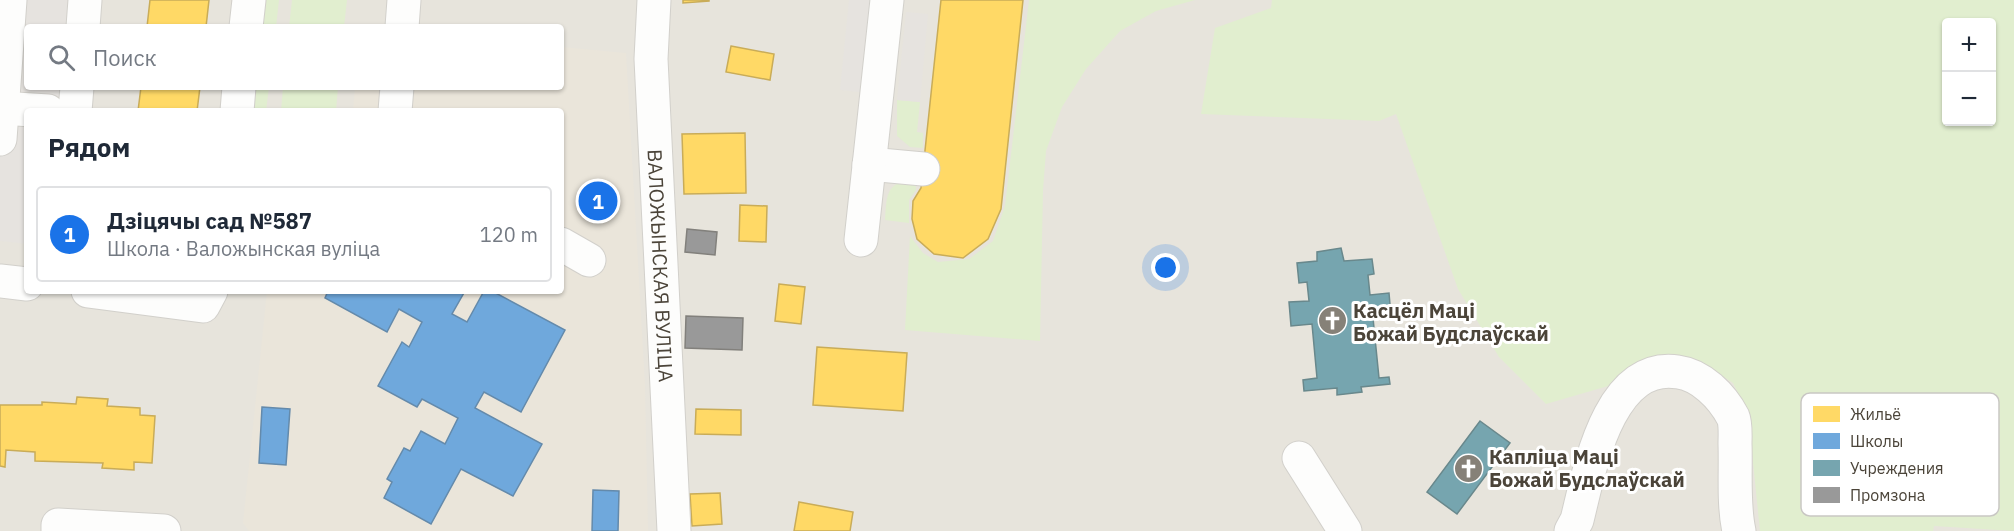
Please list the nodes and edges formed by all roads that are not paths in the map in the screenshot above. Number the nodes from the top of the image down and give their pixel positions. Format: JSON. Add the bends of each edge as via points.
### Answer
{"nodes":[{"id":1,"x":10,"y":0,"type":"edge"},
{"id":2,"x":85,"y":0,"type":"edge"},
{"id":3,"x":249,"y":0,"type":"edge"},
{"id":4,"x":404,"y":0,"type":"edge"},
{"id":5,"x":654,"y":0,"type":"edge"},
{"id":6,"x":887,"y":0,"type":"edge"},
{"id":7,"x":83,"y":24,"type":"edge"},
{"id":8,"x":246,"y":24,"type":"edge"},
{"id":9,"x":402,"y":24,"type":"edge"},
{"id":10,"x":77,"y":90,"type":"edge"},
{"id":11,"x":239,"y":90,"type":"edge"},
{"id":12,"x":397,"y":90,"type":"edge"},
{"id":13,"x":75,"y":108,"type":"edge"},
{"id":14,"x":237,"y":108,"type":"edge"},
{"id":15,"x":395,"y":108,"type":"edge"},
{"id":16,"x":24,"y":115,"type":"edge"},
{"id":17,"x":1,"y":118,"type":"edge"},
{"id":18,"x":869,"y":164,"type":"junction"},
{"id":19,"x":923,"y":169,"type":"dead end"},
{"id":20,"x":861,"y":240,"type":"dead end"},
{"id":21,"x":564,"y":246,"type":"edge"},
{"id":22,"x":589,"y":260,"type":"dead end"},
{"id":23,"x":0,"y":281,"type":"edge"},
{"id":24,"x":24,"y":284,"type":"edge"},
{"id":25,"x":111,"y":294,"type":"edge"},
{"id":26,"x":209,"y":294,"type":"edge"},
{"id":27,"x":1299,"y":458,"type":"dead end"},
{"id":28,"x":58,"y":531,"type":"edge"},
{"id":29,"x":164,"y":531,"type":"edge"},
{"id":30,"x":674,"y":531,"type":"edge"},
{"id":31,"x":1345,"y":531,"type":"edge"},
{"id":32,"x":1571,"y":531,"type":"edge"},
{"id":33,"x":1739,"y":531,"type":"edge"}],
"edges":[{"from":1,"to":17,"type":"street"},
{"from":2,"to":7,"type":"street"},
{"from":3,"to":8,"type":"street"},
{"from":4,"to":9,"type":"street"},
{"from":5,"to":30,"type":"street","name":"ВАЛОЖЫНСКАЯ ВУЛІЦА","via":[[651,59]]},
{"from":6,"to":18,"type":"street"},
{"from":10,"to":13,"type":"street"},
{"from":11,"to":14,"type":"street"},
{"from":12,"to":15,"type":"street"},
{"from":16,"to":17,"type":"street"},
{"from":18,"to":19,"type":"street"},
{"from":18,"to":20,"type":"street"},
{"from":21,"to":22,"type":"street"},
{"from":23,"to":24,"type":"street"},
{"from":25,"to":26,"type":"street","via":[[203,306]]},
{"from":27,"to":31,"type":"street"},
{"from":28,"to":29,"type":"street","via":[[58,525]]},
{"from":32,"to":33,"type":"street","via":[[1598,437],[1613,409],[1638,380],[1669,370],[1689,373],[1712,388],[1734,418]]}]}
